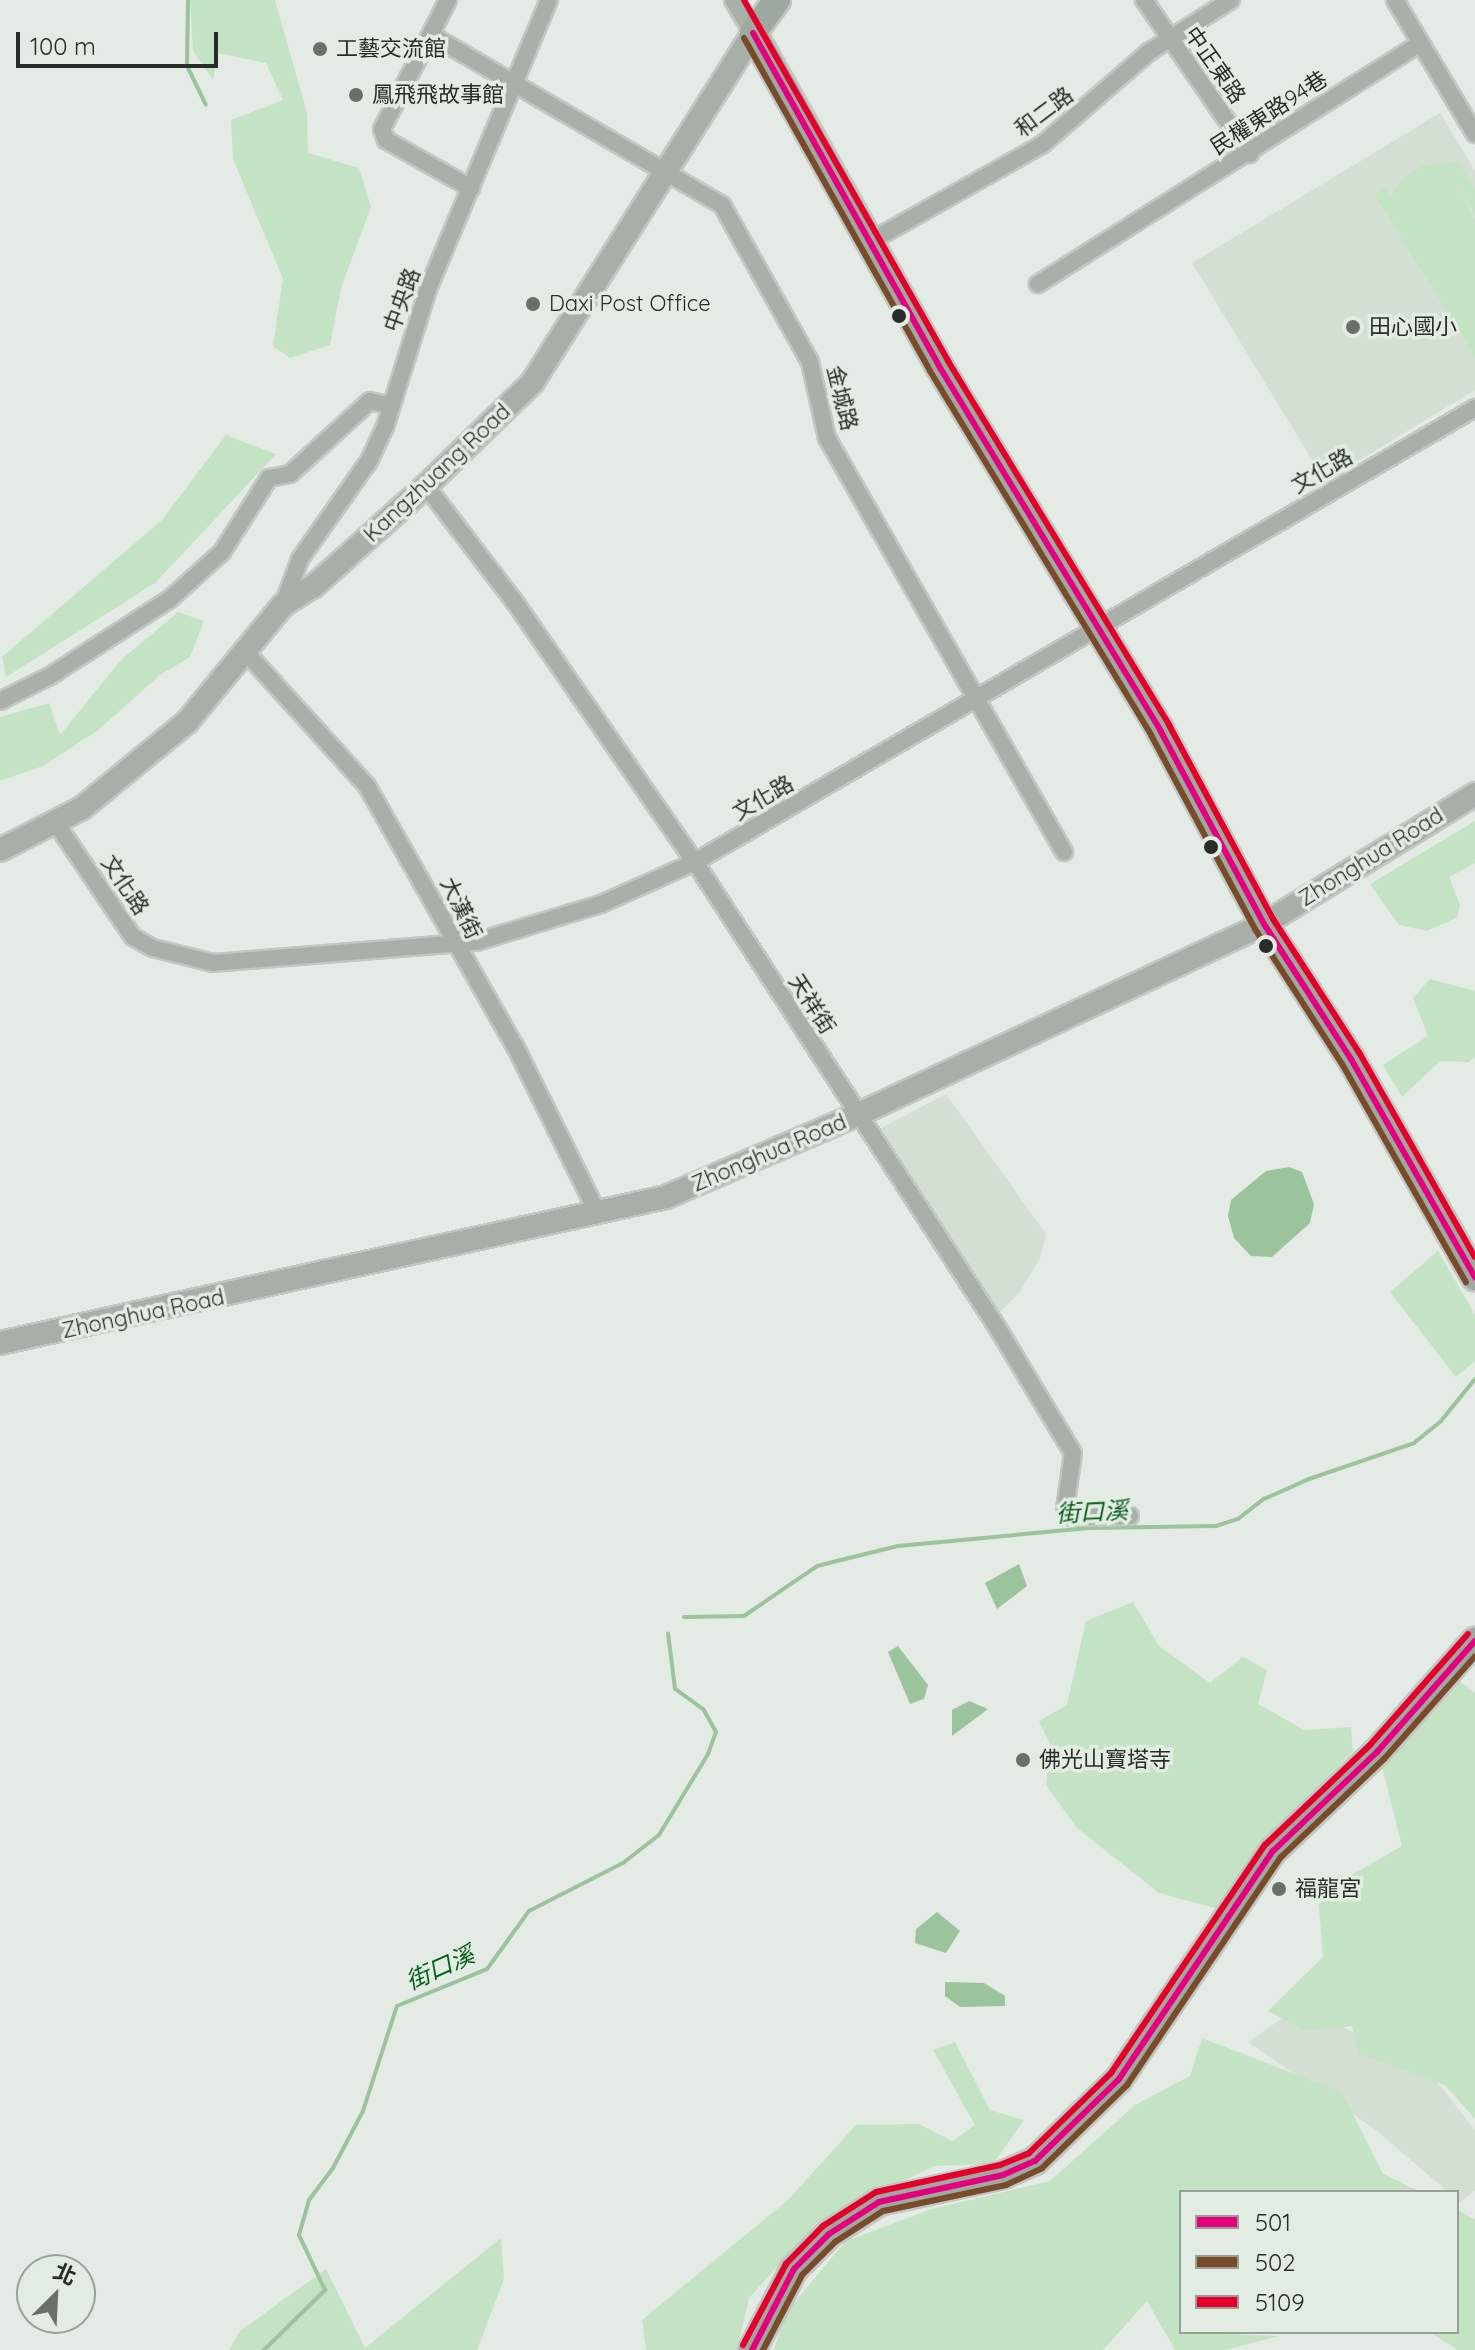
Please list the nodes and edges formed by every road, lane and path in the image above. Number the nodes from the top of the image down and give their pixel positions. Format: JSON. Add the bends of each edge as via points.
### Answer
{"nodes":[{"id":1,"x":448,"y":0,"type":"edge"},
{"id":2,"x":549,"y":0,"type":"edge"},
{"id":3,"x":733,"y":0,"type":"edge"},
{"id":4,"x":777,"y":0,"type":"edge"},
{"id":5,"x":1144,"y":0,"type":"edge"},
{"id":6,"x":1231,"y":0,"type":"edge"},
{"id":7,"x":1395,"y":0,"type":"edge"},
{"id":8,"x":753,"y":33,"type":"junction"},
{"id":9,"x":431,"y":35,"type":"junction"},
{"id":10,"x":1169,"y":37,"type":"junction"},
{"id":11,"x":1419,"y":44,"type":"junction"},
{"id":12,"x":515,"y":83,"type":"junction"},
{"id":13,"x":1475,"y":134,"type":"edge"},
{"id":14,"x":1250,"y":154,"type":"junction"},
{"id":15,"x":668,"y":171,"type":"junction"},
{"id":16,"x":471,"y":188,"type":"junction"},
{"id":17,"x":871,"y":241,"type":"junction"},
{"id":18,"x":1038,"y":284,"type":"dead end"},
{"id":19,"x":391,"y":406,"type":"junction"},
{"id":20,"x":1475,"y":408,"type":"edge"},
{"id":21,"x":426,"y":486,"type":"junction"},
{"id":22,"x":283,"y":605,"type":"junction"},
{"id":23,"x":1099,"y":629,"type":"junction"},
{"id":24,"x":244,"y":650,"type":"junction"},
{"id":25,"x":974,"y":699,"type":"junction"},
{"id":26,"x":0,"y":701,"type":"edge"},
{"id":27,"x":1475,"y":794,"type":"edge"},
{"id":28,"x":55,"y":822,"type":"junction"},
{"id":29,"x":0,"y":850,"type":"edge"},
{"id":30,"x":1064,"y":852,"type":"dead end"},
{"id":31,"x":695,"y":862,"type":"junction"},
{"id":32,"x":1264,"y":924,"type":"junction"},
{"id":33,"x":453,"y":944,"type":"junction"},
{"id":34,"x":859,"y":1114,"type":"junction"},
{"id":35,"x":598,"y":1214,"type":"junction"},
{"id":36,"x":1475,"y":1277,"type":"edge"},
{"id":37,"x":0,"y":1343,"type":"edge"},
{"id":38,"x":1130,"y":1516,"type":"dead end"},
{"id":39,"x":1475,"y":1641,"type":"edge"},
{"id":40,"x":752,"y":2350,"type":"edge"}],
"edges":[{"from":1,"to":9,"type":"street"},
{"from":2,"to":12,"type":"street","name":"中央路"},
{"from":3,"to":8,"type":"street"},
{"from":4,"to":8,"type":"main road"},
{"from":5,"to":10,"type":"street","name":"中正東路"},
{"from":6,"to":10,"type":"street","name":"和二路"},
{"from":7,"to":11,"type":"street"},
{"from":8,"to":15,"type":"street","name":"Kangzhuang Road"},
{"from":8,"to":17,"type":"main road"},
{"from":9,"to":12,"type":"street","name":"金城路"},
{"from":9,"to":16,"type":"street","via":[[382,129],[386,140]]},
{"from":10,"to":14,"type":"street","name":"中正東路"},
{"from":10,"to":17,"type":"street","name":"和二路","via":[[1043,144]]},
{"from":11,"to":13,"type":"street"},
{"from":11,"to":14,"type":"street","name":"民權東路94巷"},
{"from":12,"to":15,"type":"street","name":"金城路"},
{"from":12,"to":16,"type":"street","name":"中央路"},
{"from":14,"to":18,"type":"street","name":"民權東路94巷"},
{"from":15,"to":21,"type":"street","name":"Kangzhuang Road","via":[[532,383]]},
{"from":15,"to":25,"type":"street","name":"金城路","via":[[722,205],[735,227],[810,362],[827,438]]},
{"from":16,"to":19,"type":"street","name":"中央路","via":[[428,289]]},
{"from":17,"to":23,"type":"main road","via":[[939,366]]},
{"from":19,"to":22,"type":"street","name":"中央路","via":[[369,461],[300,559]]},
{"from":19,"to":26,"type":"street","via":[[370,401],[290,474],[269,478],[222,552],[170,599],[50,676]]},
{"from":20,"to":23,"type":"street","name":"文化路"},
{"from":21,"to":22,"type":"street","name":"Kangzhuang Road","via":[[314,586]]},
{"from":21,"to":31,"type":"street","name":"天祥街","via":[[514,601]]},
{"from":22,"to":24,"type":"street","name":"Kangzhuang Road"},
{"from":23,"to":25,"type":"street","name":"文化路"},
{"from":23,"to":32,"type":"main road","via":[[1181,766]]},
{"from":24,"to":28,"type":"street","name":"Kangzhuang Road","via":[[187,722],[82,808]]},
{"from":24,"to":33,"type":"street","name":"大漢街","via":[[367,786],[431,894]]},
{"from":25,"to":30,"type":"street","name":"金城路"},
{"from":25,"to":31,"type":"street","name":"文化路"},
{"from":27,"to":32,"type":"street","name":"Zhonghua Road"},
{"from":28,"to":29,"type":"street","name":"Kangzhuang Road"},
{"from":28,"to":33,"type":"street","name":"文化路","via":[[133,937],[153,948],[213,963]]},
{"from":31,"to":33,"type":"street","name":"文化路","via":[[601,904],[476,942]]},
{"from":31,"to":34,"type":"street","name":"天祥街"},
{"from":32,"to":34,"type":"street","name":"Zhonghua Road"},
{"from":32,"to":36,"type":"main road","via":[[1351,1059]]},
{"from":33,"to":35,"type":"street","name":"大漢街","via":[[534,1081]]},
{"from":34,"to":35,"type":"street","name":"Zhonghua Road","via":[[666,1197]]},
{"from":34,"to":38,"type":"street","name":"天祥街","via":[[1073,1453],[1065,1509],[1072,1517]]},
{"from":35,"to":37,"type":"street","name":"Zhonghua Road"},
{"from":39,"to":40,"type":"main road","via":[[1377,1752],[1273,1851],[1119,2079],[1035,2161],[1003,2175],[879,2202],[829,2234],[794,2269]]}]}
